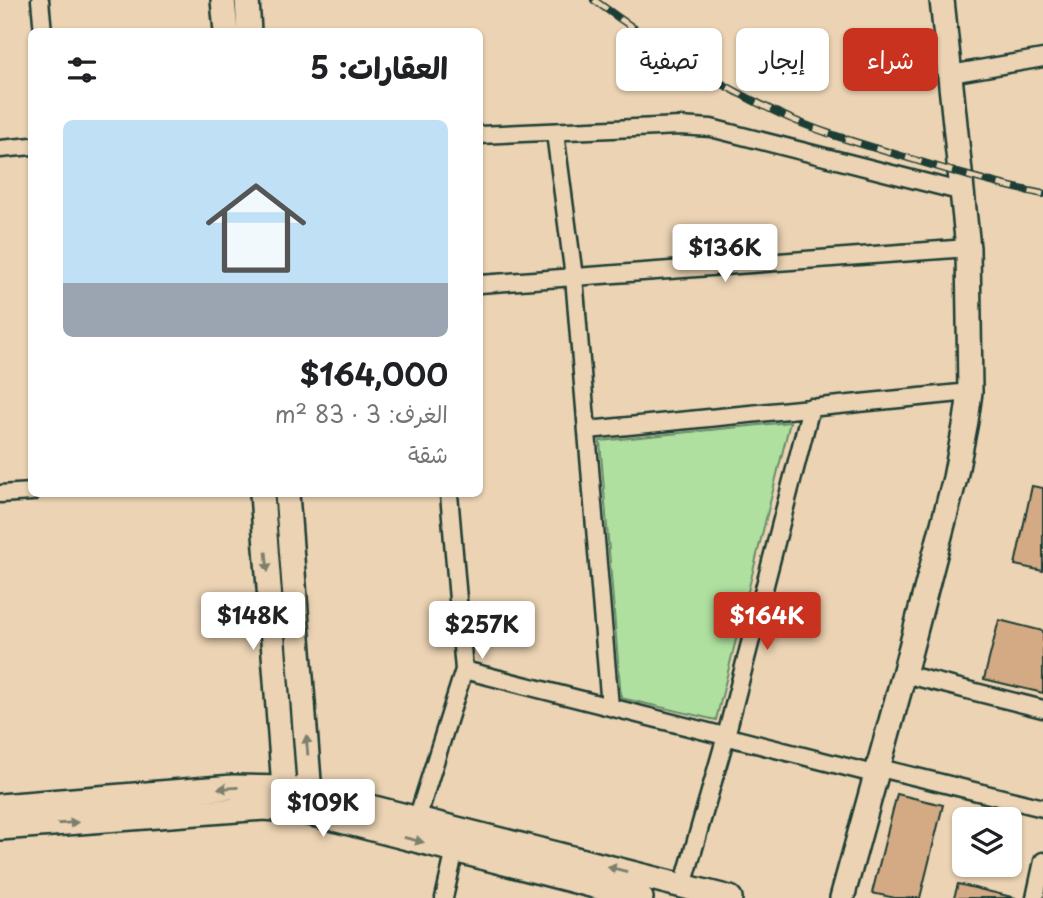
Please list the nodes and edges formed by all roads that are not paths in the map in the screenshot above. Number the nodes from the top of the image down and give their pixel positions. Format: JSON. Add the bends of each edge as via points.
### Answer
{"nodes":[{"id":1,"x":40,"y":0,"type":"edge"},
{"id":2,"x":223,"y":0,"type":"edge"},
{"id":3,"x":247,"y":0,"type":"edge"},
{"id":4,"x":942,"y":0,"type":"edge"},
{"id":5,"x":43,"y":28,"type":"edge"},
{"id":6,"x":226,"y":28,"type":"edge"},
{"id":7,"x":249,"y":28,"type":"edge"},
{"id":8,"x":1043,"y":58,"type":"edge"},
{"id":9,"x":951,"y":74,"type":"junction"},
{"id":10,"x":555,"y":133,"type":"junction"},
{"id":11,"x":483,"y":135,"type":"edge"},
{"id":12,"x":28,"y":146,"type":"edge"},
{"id":13,"x":0,"y":149,"type":"edge"},
{"id":14,"x":963,"y":192,"type":"junction"},
{"id":15,"x":968,"y":248,"type":"junction"},
{"id":16,"x":574,"y":276,"type":"junction"},
{"id":17,"x":483,"y":284,"type":"edge"},
{"id":18,"x":970,"y":392,"type":"junction"},
{"id":19,"x":811,"y":407,"type":"junction"},
{"id":20,"x":588,"y":430,"type":"junction"},
{"id":21,"x":28,"y":492,"type":"edge"},
{"id":22,"x":0,"y":494,"type":"edge"},
{"id":23,"x":262,"y":497,"type":"edge"},
{"id":24,"x":287,"y":497,"type":"edge"},
{"id":25,"x":449,"y":497,"type":"edge"},
{"id":26,"x":464,"y":670,"type":"junction"},
{"id":27,"x":904,"y":674,"type":"junction"},
{"id":28,"x":610,"y":707,"type":"junction"},
{"id":29,"x":1043,"y":709,"type":"edge"},
{"id":30,"x":726,"y":736,"type":"junction"},
{"id":31,"x":879,"y":771,"type":"junction"},
{"id":32,"x":285,"y":799,"type":"junction"},
{"id":33,"x":311,"y":802,"type":"junction"},
{"id":34,"x":0,"y":806,"type":"edge"},
{"id":35,"x":1043,"y":808,"type":"edge"},
{"id":36,"x":417,"y":818,"type":"junction"},
{"id":37,"x":0,"y":828,"type":"edge"},
{"id":38,"x":455,"y":850,"type":"junction"},
{"id":39,"x":1043,"y":861,"type":"edge"},
{"id":40,"x":683,"y":886,"type":"junction"},
{"id":41,"x":605,"y":893,"type":"edge"},
{"id":42,"x":444,"y":898,"type":"edge"},
{"id":43,"x":641,"y":898,"type":"edge"},
{"id":44,"x":730,"y":898,"type":"edge"},
{"id":45,"x":842,"y":898,"type":"edge"},
{"id":46,"x":1035,"y":898,"type":"edge"}],
"edges":[{"from":1,"to":5,"type":"street"},
{"from":2,"to":6,"type":"street"},
{"from":3,"to":7,"type":"street"},
{"from":4,"to":9,"type":"street"},
{"from":8,"to":9,"type":"street"},
{"from":9,"to":14,"type":"street"},
{"from":10,"to":11,"type":"street"},
{"from":10,"to":14,"type":"street","via":[[680,126],[719,129]]},
{"from":10,"to":16,"type":"street"},
{"from":12,"to":13,"type":"street"},
{"from":14,"to":15,"type":"street"},
{"from":15,"to":16,"type":"street"},
{"from":15,"to":18,"type":"street"},
{"from":16,"to":17,"type":"street"},
{"from":16,"to":20,"type":"street"},
{"from":18,"to":19,"type":"street"},
{"from":18,"to":27,"type":"street","via":[[962,447]]},
{"from":19,"to":20,"type":"street"},
{"from":19,"to":30,"type":"street"},
{"from":20,"to":28,"type":"street"},
{"from":21,"to":22,"type":"street"},
{"from":23,"to":32,"type":"street","one_way":true},
{"from":33,"to":24,"type":"street","one_way":true},
{"from":25,"to":26,"type":"street"},
{"from":26,"to":28,"type":"street"},
{"from":26,"to":36,"type":"street"},
{"from":27,"to":29,"type":"street"},
{"from":27,"to":31,"type":"street"},
{"from":28,"to":30,"type":"street"},
{"from":30,"to":31,"type":"street"},
{"from":30,"to":40,"type":"street"},
{"from":31,"to":35,"type":"street"},
{"from":31,"to":45,"type":"street"},
{"from":32,"to":33,"type":"street"},
{"from":32,"to":34,"type":"street","one_way":true,"via":[[233,787]]},
{"from":37,"to":32,"type":"street","one_way":true,"via":[[243,809]]},
{"from":33,"to":36,"type":"street"},
{"from":33,"to":38,"type":"street","one_way":true},
{"from":40,"to":36,"type":"street","one_way":true},
{"from":38,"to":41,"type":"street"},
{"from":38,"to":42,"type":"street"},
{"from":39,"to":46,"type":"street"},
{"from":40,"to":44,"type":"street"},
{"from":41,"to":43,"type":"street"}]}
